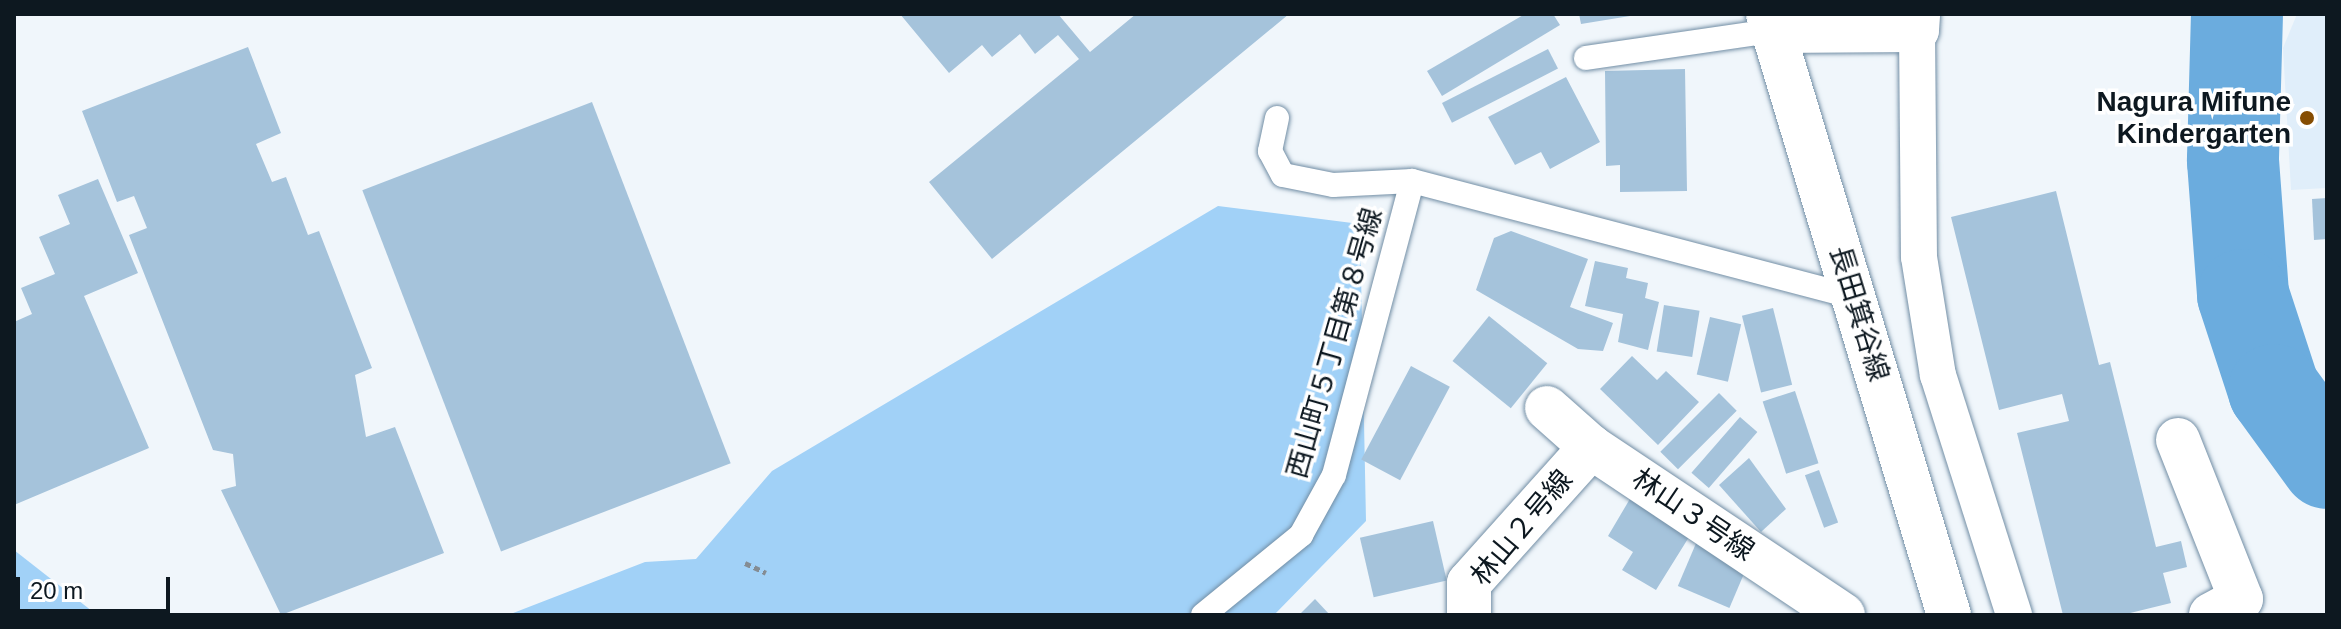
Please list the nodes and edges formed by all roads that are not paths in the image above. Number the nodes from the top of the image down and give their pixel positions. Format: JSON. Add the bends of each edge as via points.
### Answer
{"nodes":[{"id":1,"x":1770,"y":22,"type":"edge"},
{"id":2,"x":1918,"y":22,"type":"edge"},
{"id":3,"x":1586,"y":58,"type":"dead end"},
{"id":4,"x":1277,"y":118,"type":"dead end"},
{"id":5,"x":1412,"y":181,"type":"junction"},
{"id":6,"x":1854,"y":297,"type":"junction"},
{"id":7,"x":1547,"y":408,"type":"dead end"},
{"id":8,"x":2178,"y":440,"type":"dead end"},
{"id":9,"x":1591,"y":447,"type":"junction"},
{"id":10,"x":1203,"y":615,"type":"edge"},
{"id":11,"x":1469,"y":615,"type":"edge"},
{"id":12,"x":1843,"y":615,"type":"edge"},
{"id":13,"x":1949,"y":615,"type":"edge"},
{"id":14,"x":2014,"y":615,"type":"edge"},
{"id":15,"x":2211,"y":615,"type":"edge"}],
"edges":[{"from":1,"to":2,"type":"street"},
{"from":1,"to":3,"type":"lane"},
{"from":1,"to":6,"type":"street","name":"長田箕谷線"},
{"from":2,"to":14,"type":"street","via":[[1919,257],[1938,375]]},
{"from":4,"to":5,"type":"lane","via":[[1270,151],[1283,175],[1333,185]]},
{"from":5,"to":6,"type":"lane"},
{"from":5,"to":10,"type":"lane","name":"西山町５丁目第８号線","via":[[1334,475],[1301,535]]},
{"from":6,"to":13,"type":"street","name":"長田箕谷線"},
{"from":7,"to":9,"type":"street","name":"林山３号線"},
{"from":8,"to":15,"type":"street","via":[[2241,599]]},
{"from":9,"to":11,"type":"street","name":"林山２号線","via":[[1469,583]]},
{"from":9,"to":12,"type":"street","name":"林山３号線"}]}
